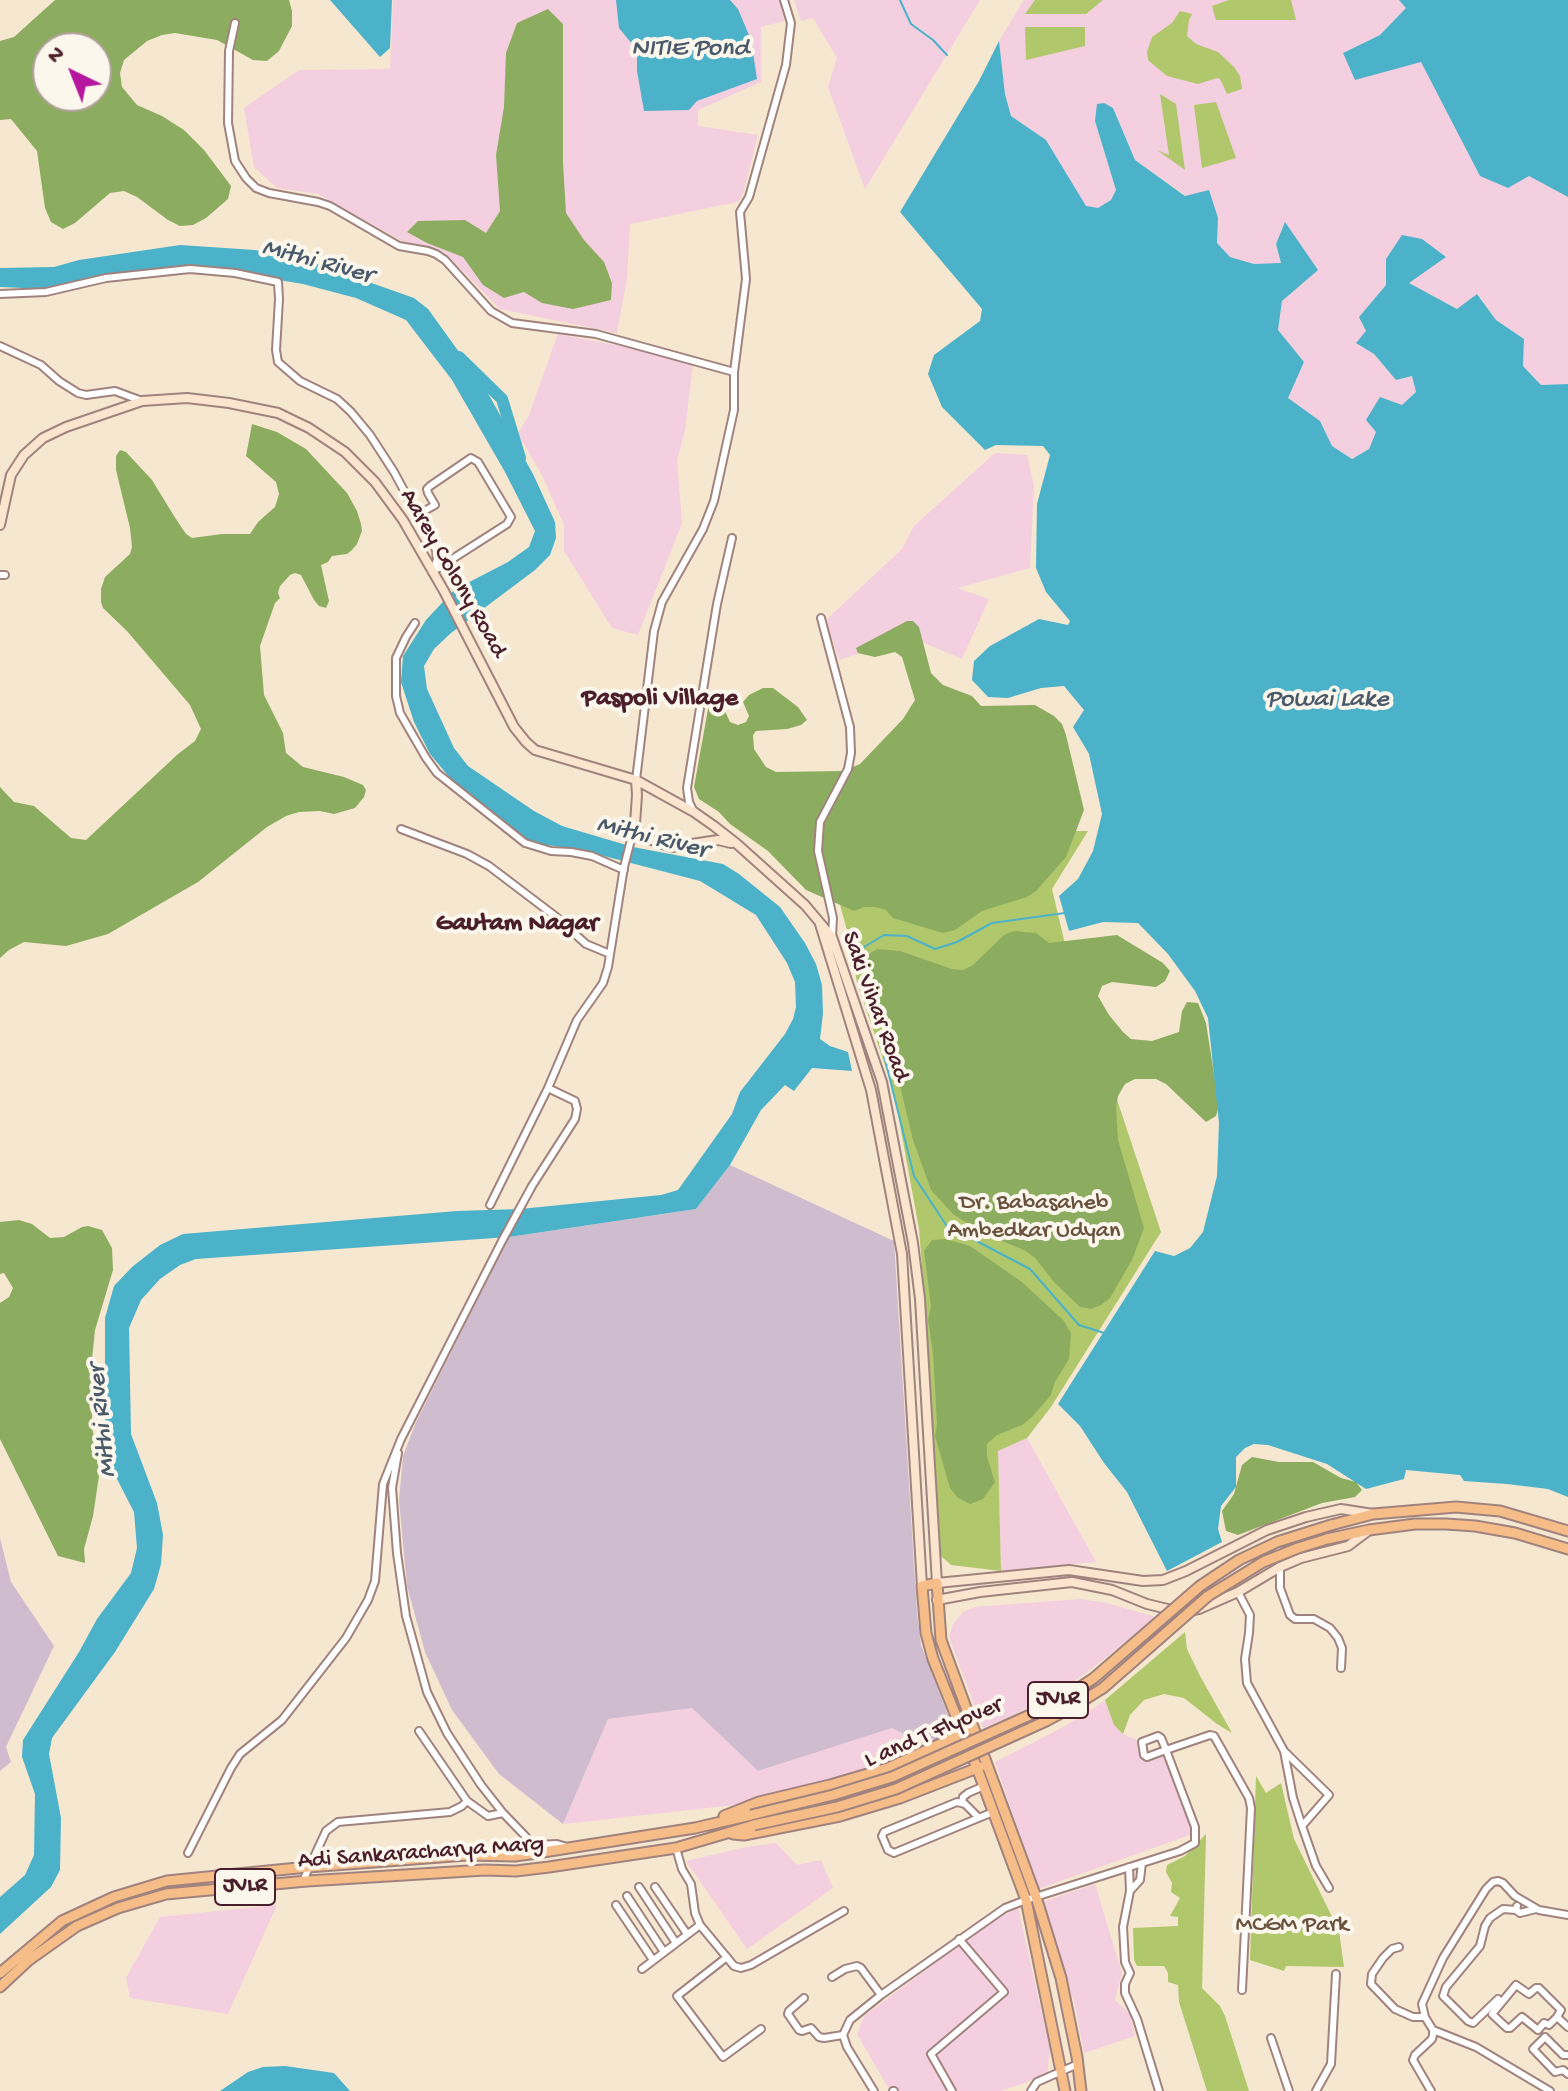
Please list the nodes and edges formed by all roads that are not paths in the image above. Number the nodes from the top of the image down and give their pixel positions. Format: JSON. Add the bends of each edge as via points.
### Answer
{"nodes":[{"id":1,"x":784,"y":0,"type":"edge"},
{"id":2,"x":235,"y":23,"type":"dead end"},
{"id":3,"x":0,"y":294,"type":"edge"},
{"id":4,"x":0,"y":346,"type":"edge"},
{"id":5,"x":734,"y":372,"type":"junction"},
{"id":6,"x":142,"y":401,"type":"junction"},
{"id":7,"x":417,"y":515,"type":"junction"},
{"id":8,"x":0,"y":525,"type":"edge"},
{"id":9,"x":732,"y":538,"type":"dead end"},
{"id":10,"x":432,"y":572,"type":"junction"},
{"id":11,"x":821,"y":618,"type":"dead end"},
{"id":12,"x":415,"y":623,"type":"dead end"},
{"id":13,"x":636,"y":780,"type":"junction"},
{"id":14,"x":694,"y":812,"type":"junction"},
{"id":15,"x":635,"y":824,"type":"junction"},
{"id":16,"x":401,"y":829,"type":"dead end"},
{"id":17,"x":737,"y":844,"type":"junction"},
{"id":18,"x":624,"y":868,"type":"junction"},
{"id":19,"x":819,"y":924,"type":"joint"},
{"id":20,"x":828,"y":940,"type":"junction"},
{"id":21,"x":610,"y":954,"type":"junction"},
{"id":22,"x":872,"y":1054,"type":"junction"},
{"id":23,"x":861,"y":1057,"type":"junction"},
{"id":24,"x":552,"y":1090,"type":"dead end"},
{"id":25,"x":887,"y":1108,"type":"junction"},
{"id":26,"x":875,"y":1110,"type":"junction"},
{"id":27,"x":490,"y":1205,"type":"dead end"},
{"id":28,"x":401,"y":1439,"type":"junction"},
{"id":29,"x":917,"y":1505,"type":"junction"},
{"id":30,"x":932,"y":1505,"type":"junction"},
{"id":31,"x":1373,"y":1514,"type":"junction"},
{"id":32,"x":1369,"y":1530,"type":"junction"},
{"id":33,"x":1568,"y":1531,"type":"edge"},
{"id":34,"x":1568,"y":1549,"type":"edge"},
{"id":35,"x":1280,"y":1567,"type":"junction"},
{"id":36,"x":937,"y":1583,"type":"junction"},
{"id":37,"x":922,"y":1586,"type":"junction"},
{"id":38,"x":1238,"y":1592,"type":"junction"},
{"id":39,"x":937,"y":1600,"type":"junction"},
{"id":40,"x":923,"y":1602,"type":"junction"},
{"id":41,"x":1341,"y":1668,"type":"dead end"},
{"id":42,"x":973,"y":1729,"type":"junction"},
{"id":43,"x":419,"y":1731,"type":"dead end"},
{"id":44,"x":963,"y":1733,"type":"junction"},
{"id":45,"x":1284,"y":1751,"type":"junction"},
{"id":46,"x":906,"y":1761,"type":"junction"},
{"id":47,"x":982,"y":1766,"type":"junction"},
{"id":48,"x":984,"y":1786,"type":"junction"},
{"id":49,"x":918,"y":1791,"type":"junction"},
{"id":50,"x":467,"y":1801,"type":"junction"},
{"id":51,"x":962,"y":1803,"type":"junction"},
{"id":52,"x":993,"y":1812,"type":"junction"},
{"id":53,"x":503,"y":1813,"type":"junction"},
{"id":54,"x":978,"y":1817,"type":"junction"},
{"id":55,"x":752,"y":1820,"type":"junction"},
{"id":56,"x":1302,"y":1826,"type":"junction"},
{"id":57,"x":695,"y":1828,"type":"junction"},
{"id":58,"x":724,"y":1833,"type":"junction"},
{"id":59,"x":571,"y":1848,"type":"junction"},
{"id":60,"x":676,"y":1848,"type":"junction"},
{"id":61,"x":188,"y":1853,"type":"dead end"},
{"id":62,"x":1142,"y":1863,"type":"junction"},
{"id":63,"x":308,"y":1867,"type":"junction"},
{"id":64,"x":1129,"y":1867,"type":"junction"},
{"id":65,"x":303,"y":1881,"type":"junction"},
{"id":66,"x":639,"y":1887,"type":"dead end"},
{"id":67,"x":655,"y":1887,"type":"dead end"},
{"id":68,"x":1329,"y":1888,"type":"dead end"},
{"id":69,"x":1130,"y":1891,"type":"junction"},
{"id":70,"x":627,"y":1896,"type":"dead end"},
{"id":71,"x":1031,"y":1898,"type":"junction"},
{"id":72,"x":1523,"y":1901,"type":"junction"},
{"id":73,"x":616,"y":1905,"type":"dead end"},
{"id":74,"x":1536,"y":1909,"type":"junction"},
{"id":75,"x":1516,"y":1910,"type":"junction"},
{"id":76,"x":844,"y":1911,"type":"dead end"},
{"id":77,"x":1568,"y":1915,"type":"edge"},
{"id":78,"x":700,"y":1925,"type":"junction"},
{"id":79,"x":687,"y":1934,"type":"junction"},
{"id":80,"x":959,"y":1939,"type":"junction"},
{"id":81,"x":676,"y":1943,"type":"junction"},
{"id":82,"x":1399,"y":1947,"type":"dead end"},
{"id":83,"x":664,"y":1952,"type":"junction"},
{"id":84,"x":727,"y":1957,"type":"junction"},
{"id":85,"x":653,"y":1960,"type":"junction"},
{"id":86,"x":642,"y":1969,"type":"dead end"},
{"id":87,"x":0,"y":1973,"type":"edge"},
{"id":88,"x":1336,"y":1974,"type":"dead end"},
{"id":89,"x":832,"y":1977,"type":"dead end"},
{"id":90,"x":0,"y":1987,"type":"edge"},
{"id":91,"x":1242,"y":1990,"type":"dead end"},
{"id":92,"x":881,"y":1995,"type":"junction"},
{"id":93,"x":804,"y":1998,"type":"dead end"},
{"id":94,"x":1498,"y":1999,"type":"dead end"},
{"id":95,"x":1425,"y":2017,"type":"junction"},
{"id":96,"x":1557,"y":2017,"type":"junction"},
{"id":97,"x":1568,"y":2027,"type":"edge"},
{"id":98,"x":761,"y":2029,"type":"dead end"},
{"id":99,"x":1433,"y":2030,"type":"junction"},
{"id":100,"x":843,"y":2035,"type":"junction"},
{"id":101,"x":1271,"y":2038,"type":"dead end"},
{"id":102,"x":1568,"y":2055,"type":"edge"},
{"id":103,"x":1078,"y":2064,"type":"junction"},
{"id":104,"x":1061,"y":2073,"type":"junction"},
{"id":105,"x":1568,"y":2074,"type":"edge"},
{"id":106,"x":874,"y":2091,"type":"edge"},
{"id":107,"x":952,"y":2091,"type":"edge"},
{"id":108,"x":1031,"y":2091,"type":"edge"},
{"id":109,"x":1065,"y":2091,"type":"edge"},
{"id":110,"x":1081,"y":2091,"type":"edge"},
{"id":111,"x":1159,"y":2091,"type":"edge"},
{"id":112,"x":1289,"y":2091,"type":"edge"},
{"id":113,"x":1316,"y":2091,"type":"edge"},
{"id":114,"x":1431,"y":2091,"type":"edge"},
{"id":115,"x":1550,"y":2091,"type":"edge"}],
"edges":[{"from":1,"to":5,"type":"street","via":[[791,23],[786,65],[749,197],[740,212],[746,279]]},
{"from":2,"to":5,"type":"street","via":[[229,51],[228,123],[235,161],[256,188],[330,206],[399,246],[436,254],[491,311],[512,323],[596,334]]},
{"from":3,"to":7,"type":"street","via":[[46,292],[106,278],[190,269],[278,282],[278,362],[351,412]]},
{"from":4,"to":6,"type":"street","via":[[41,365],[78,393],[115,391]]},
{"from":5,"to":13,"type":"street","via":[[734,410],[714,501],[662,602],[654,631]]},
{"from":6,"to":8,"type":"main road","name":"Aarey Colony Road","via":[[43,438],[11,475]]},
{"from":6,"to":10,"type":"main road","name":"Aarey Colony Road","via":[[187,398],[229,403],[278,413],[309,428],[345,452],[375,482]]},
{"from":7,"to":10,"type":"street","via":[[436,550]]},
{"from":7,"to":10,"type":"street","via":[[435,505],[427,489],[471,458],[511,517]]},
{"from":9,"to":14,"type":"street","via":[[687,788]]},
{"from":10,"to":13,"type":"main road","name":"Aarey Colony Road","via":[[514,727],[535,750]]},
{"from":11,"to":20,"type":"street","via":[[850,727],[851,753],[820,822],[818,851],[833,918]]},
{"from":12,"to":18,"type":"street","via":[[396,658],[396,696],[400,713],[437,773],[525,843]]},
{"from":13,"to":14,"type":"main road","name":"Aarey Colony Road"},
{"from":13,"to":15,"type":"main road"},
{"from":14,"to":17,"type":"main road","name":"Aarey Colony Road"},
{"from":15,"to":17,"type":"main road","via":[[646,838],[672,847],[718,840]]},
{"from":15,"to":18,"type":"street"},
{"from":16,"to":21,"type":"street","via":[[489,866],[586,944]]},
{"from":17,"to":19,"type":"main road","name":"Aarey Colony Road"},
{"from":18,"to":21,"type":"street"},
{"from":19,"to":20,"type":"main road","name":"Saki Vihar Road"},
{"from":20,"to":22,"type":"main road","name":"Saki Vihar Road"},
{"from":20,"to":23,"type":"main road","name":"Saki Vihar Road"},
{"from":21,"to":27,"type":"street","via":[[603,983],[577,1020]]},
{"from":22,"to":23,"type":"main road"},
{"from":22,"to":25,"type":"main road","name":"Saki Vihar Road"},
{"from":23,"to":26,"type":"main road","name":"Saki Vihar Road"},
{"from":24,"to":28,"type":"street","via":[[575,1101],[575,1119],[502,1241]]},
{"from":25,"to":26,"type":"main road"},
{"from":25,"to":30,"type":"main road","name":"Saki Vihar Road","via":[[920,1299]]},
{"from":26,"to":29,"type":"main road","name":"Saki Vihar Road","via":[[902,1254]]},
{"from":28,"to":53,"type":"street","via":[[392,1488],[414,1651],[447,1733]]},
{"from":28,"to":61,"type":"street","via":[[383,1484],[375,1581],[368,1600],[346,1638],[282,1720],[240,1754]]},
{"from":29,"to":30,"type":"main road"},
{"from":29,"to":37,"type":"main road","name":"Saki Vihar Road"},
{"from":30,"to":36,"type":"main road","name":"Saki Vihar Road"},
{"from":31,"to":33,"type":"main road","number":"JVLR","via":[[1456,1507],[1500,1511]]},
{"from":31,"to":36,"type":"main road","via":[[1341,1509],[1306,1517],[1163,1580],[1069,1570]]},
{"from":31,"to":55,"type":"main road","name":"L and T Flyover","number":"JVLR","bridge":true,"via":[[1277,1542],[1239,1560],[1200,1586],[1094,1678],[1041,1710],[892,1777]]},
{"from":32,"to":34,"type":"main road","number":"JVLR","via":[[1415,1524],[1475,1526]]},
{"from":32,"to":35,"type":"main road","via":[[1348,1546]]},
{"from":32,"to":55,"type":"main road","name":"L and T Flyover","number":"JVLR","bridge":true,"via":[[1263,1562],[1208,1596],[1103,1688],[1046,1721],[896,1789],[837,1807]]},
{"from":35,"to":38,"type":"main road"},
{"from":35,"to":41,"type":"street","via":[[1280,1588],[1290,1615],[1330,1628],[1342,1648]]},
{"from":36,"to":37,"type":"main road"},
{"from":36,"to":39,"type":"main road"},
{"from":37,"to":40,"type":"main road"},
{"from":38,"to":39,"type":"main road","via":[[1180,1612],[1072,1582]]},
{"from":38,"to":45,"type":"street","via":[[1250,1615],[1247,1683]]},
{"from":39,"to":40,"type":"main road"},
{"from":39,"to":42,"type":"main road","via":[[941,1640]]},
{"from":40,"to":44,"type":"main road","via":[[933,1659]]},
{"from":42,"to":44,"type":"main road"},
{"from":42,"to":47,"type":"main road"},
{"from":43,"to":50,"type":"street"},
{"from":44,"to":46,"type":"main road"},
{"from":44,"to":47,"type":"main road"},
{"from":45,"to":56,"type":"street"},
{"from":45,"to":56,"type":"street","via":[[1329,1795]]},
{"from":46,"to":49,"type":"main road"},
{"from":46,"to":57,"type":"main road","via":[[759,1802]]},
{"from":47,"to":48,"type":"main road"},
{"from":47,"to":49,"type":"main road"},
{"from":47,"to":71,"type":"main road"},
{"from":48,"to":51,"type":"street","via":[[968,1793]]},
{"from":48,"to":52,"type":"main road"},
{"from":49,"to":58,"type":"main road","via":[[840,1816],[744,1835]]},
{"from":50,"to":53,"type":"street","via":[[488,1816]]},
{"from":50,"to":63,"type":"street","via":[[450,1812],[338,1822],[326,1831]]},
{"from":51,"to":54,"type":"street"},
{"from":51,"to":54,"type":"street","via":[[884,1832],[888,1850],[894,1853]]},
{"from":52,"to":54,"type":"street"},
{"from":52,"to":71,"type":"main road"},
{"from":53,"to":59,"type":"street","via":[[536,1845]]},
{"from":55,"to":57,"type":"main road","name":"L and T Flyover","number":"JVLR"},
{"from":55,"to":58,"type":"main road","name":"L and T Flyover","number":"JVLR"},
{"from":56,"to":68,"type":"street"},
{"from":57,"to":59,"type":"main road","name":"Adi Sankaracharya Marg","number":"JVLR"},
{"from":58,"to":60,"type":"main road","name":"Adi Sankaracharya Marg","number":"JVLR"},
{"from":59,"to":63,"type":"main road","name":"Adi Sankaracharya Marg","number":"JVLR"},
{"from":60,"to":65,"type":"main road","name":"Adi Sankaracharya Marg","number":"JVLR","via":[[516,1871]]},
{"from":60,"to":78,"type":"street"},
{"from":62,"to":64,"type":"street"},
{"from":62,"to":69,"type":"street","via":[[1140,1880]]},
{"from":62,"to":91,"type":"street","via":[[1195,1843],[1195,1827],[1168,1754],[1214,1736],[1251,1808]]},
{"from":63,"to":65,"type":"street"},
{"from":63,"to":87,"type":"main road","name":"Adi Sankaracharya Marg","number":"JVLR","via":[[167,1881],[114,1897],[62,1921]]},
{"from":64,"to":69,"type":"street"},
{"from":64,"to":71,"type":"street"},
{"from":65,"to":90,"type":"main road","name":"Adi Sankaracharya Marg","number":"JVLR","via":[[166,1894],[118,1908],[77,1926]]},
{"from":66,"to":81,"type":"street"},
{"from":67,"to":79,"type":"street"},
{"from":69,"to":111,"type":"street","via":[[1123,1927],[1130,1973],[1125,1993]]},
{"from":70,"to":83,"type":"street"},
{"from":71,"to":80,"type":"street","via":[[1005,1908]]},
{"from":71,"to":103,"type":"main road","via":[[1061,1978]]},
{"from":71,"to":104,"type":"main road"},
{"from":72,"to":74,"type":"street"},
{"from":72,"to":75,"type":"street"},
{"from":72,"to":95,"type":"street","via":[[1498,1881],[1486,1889],[1432,1981],[1422,2004]]},
{"from":73,"to":85,"type":"street"},
{"from":74,"to":75,"type":"street"},
{"from":74,"to":77,"type":"street"},
{"from":75,"to":94,"type":"street","via":[[1503,1909],[1490,1918],[1480,1946],[1443,1996],[1473,2023]]},
{"from":76,"to":84,"type":"street","via":[[751,1965],[734,1966]]},
{"from":78,"to":79,"type":"street"},
{"from":78,"to":84,"type":"street"},
{"from":79,"to":81,"type":"street"},
{"from":80,"to":92,"type":"street"},
{"from":80,"to":107,"type":"street","via":[[1004,1992],[931,2054]]},
{"from":81,"to":83,"type":"street"},
{"from":82,"to":95,"type":"street","via":[[1383,1958],[1371,1984],[1395,2009]]},
{"from":83,"to":85,"type":"street"},
{"from":84,"to":98,"type":"street","via":[[677,1996],[723,2057]]},
{"from":85,"to":86,"type":"street"},
{"from":88,"to":113,"type":"street","via":[[1331,2064]]},
{"from":89,"to":92,"type":"street","via":[[857,1966]]},
{"from":92,"to":100,"type":"street","via":[[850,2020]]},
{"from":93,"to":100,"type":"street","via":[[788,2014],[799,2030],[811,2028],[824,2038]]},
{"from":95,"to":99,"type":"street"},
{"from":96,"to":96,"type":"street","via":[[1561,2010],[1539,1988],[1527,1994],[1516,1985],[1492,2014],[1507,2028],[1522,2017],[1538,2030]]},
{"from":96,"to":97,"type":"street"},
{"from":99,"to":114,"type":"street","via":[[1432,2039],[1413,2060]]},
{"from":99,"to":115,"type":"street","via":[[1476,2047]]},
{"from":100,"to":106,"type":"street"},
{"from":101,"to":112,"type":"street"},
{"from":102,"to":105,"type":"street","via":[[1545,2037],[1533,2049],[1555,2072]]},
{"from":103,"to":104,"type":"street"},
{"from":103,"to":110,"type":"main road"},
{"from":104,"to":108,"type":"street","via":[[1037,2082]]},
{"from":104,"to":109,"type":"main road"}]}
